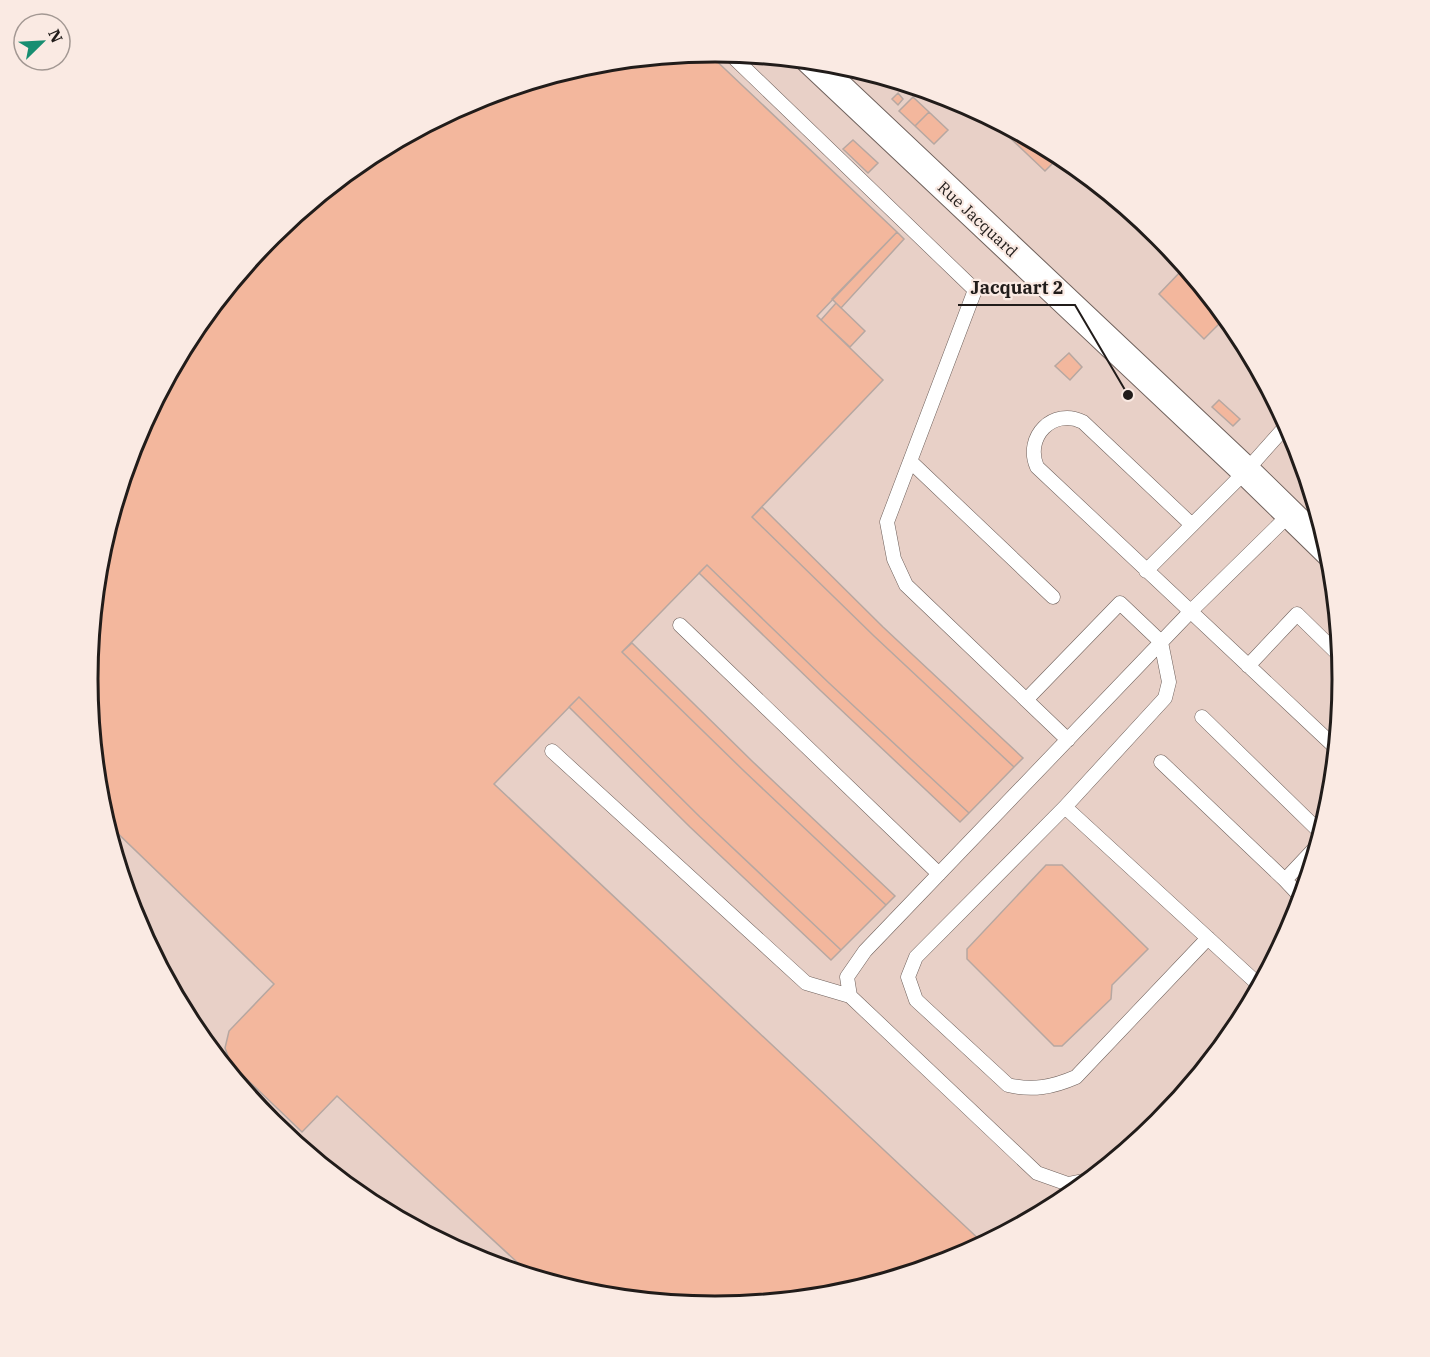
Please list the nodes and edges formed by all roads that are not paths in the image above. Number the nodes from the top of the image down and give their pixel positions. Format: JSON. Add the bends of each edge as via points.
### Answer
{"nodes":[{"id":1,"x":739,"y":63,"type":"edge"},
{"id":2,"x":822,"y":71,"type":"edge"},
{"id":3,"x":1280,"y":432,"type":"edge"},
{"id":4,"x":910,"y":460,"type":"junction"},
{"id":5,"x":1246,"y":471,"type":"junction"},
{"id":6,"x":1290,"y":514,"type":"junction"},
{"id":7,"x":1192,"y":525,"type":"junction"},
{"id":8,"x":1316,"y":539,"type":"edge"},
{"id":9,"x":1146,"y":571,"type":"junction"},
{"id":10,"x":1053,"y":597,"type":"dead end"},
{"id":11,"x":1190,"y":612,"type":"junction"},
{"id":12,"x":680,"y":624,"type":"dead end"},
{"id":13,"x":1161,"y":642,"type":"junction"},
{"id":14,"x":1331,"y":648,"type":"edge"},
{"id":15,"x":1248,"y":666,"type":"junction"},
{"id":16,"x":1026,"y":700,"type":"junction"},
{"id":17,"x":1202,"y":717,"type":"dead end"},
{"id":18,"x":1068,"y":740,"type":"junction"},
{"id":19,"x":1329,"y":741,"type":"edge"},
{"id":20,"x":552,"y":751,"type":"dead end"},
{"id":21,"x":1161,"y":762,"type":"dead end"},
{"id":22,"x":1065,"y":807,"type":"junction"},
{"id":23,"x":1314,"y":826,"type":"edge"},
{"id":24,"x":1304,"y":859,"type":"edge"},
{"id":25,"x":939,"y":874,"type":"junction"},
{"id":26,"x":1285,"y":880,"type":"junction"},
{"id":27,"x":1294,"y":890,"type":"edge"},
{"id":28,"x":1208,"y":938,"type":"junction"},
{"id":29,"x":1253,"y":980,"type":"edge"},
{"id":30,"x":850,"y":996,"type":"junction"},
{"id":31,"x":1069,"y":1184,"type":"edge"}],
"edges":[{"from":1,"to":4,"type":"lane","via":[[975,290]]},
{"from":2,"to":5,"type":"street","name":"Rue Jacquard"},
{"from":3,"to":5,"type":"lane"},
{"from":4,"to":10,"type":"lane"},
{"from":4,"to":16,"type":"lane","via":[[887,522],[894,559],[906,585]]},
{"from":5,"to":6,"type":"street","name":"Rue Jacquard"},
{"from":5,"to":7,"type":"lane"},
{"from":6,"to":8,"type":"street","name":"Rue Jacquard"},
{"from":6,"to":11,"type":"lane"},
{"from":7,"to":9,"type":"lane"},
{"from":7,"to":9,"type":"lane","via":[[1083,422],[1065,418],[1040,431],[1033,451],[1037,467]]},
{"from":9,"to":11,"type":"lane"},
{"from":11,"to":13,"type":"lane"},
{"from":11,"to":15,"type":"lane"},
{"from":12,"to":25,"type":"lane"},
{"from":13,"to":16,"type":"lane","via":[[1120,603]]},
{"from":13,"to":18,"type":"lane"},
{"from":13,"to":22,"type":"lane","via":[[1169,682],[1165,698]]},
{"from":14,"to":15,"type":"lane","via":[[1296,614]]},
{"from":15,"to":19,"type":"lane"},
{"from":16,"to":18,"type":"lane"},
{"from":17,"to":23,"type":"lane"},
{"from":18,"to":25,"type":"lane"},
{"from":20,"to":30,"type":"lane","via":[[806,983]]},
{"from":21,"to":26,"type":"lane"},
{"from":22,"to":28,"type":"lane"},
{"from":22,"to":28,"type":"lane","via":[[916,957],[908,977],[916,1000],[1008,1085],[1026,1089],[1046,1087],[1076,1077]]},
{"from":24,"to":26,"type":"lane"},
{"from":25,"to":30,"type":"lane","via":[[865,951],[847,977]]},
{"from":26,"to":27,"type":"lane"},
{"from":28,"to":29,"type":"lane"},
{"from":30,"to":31,"type":"lane","via":[[1037,1173]]}]}
